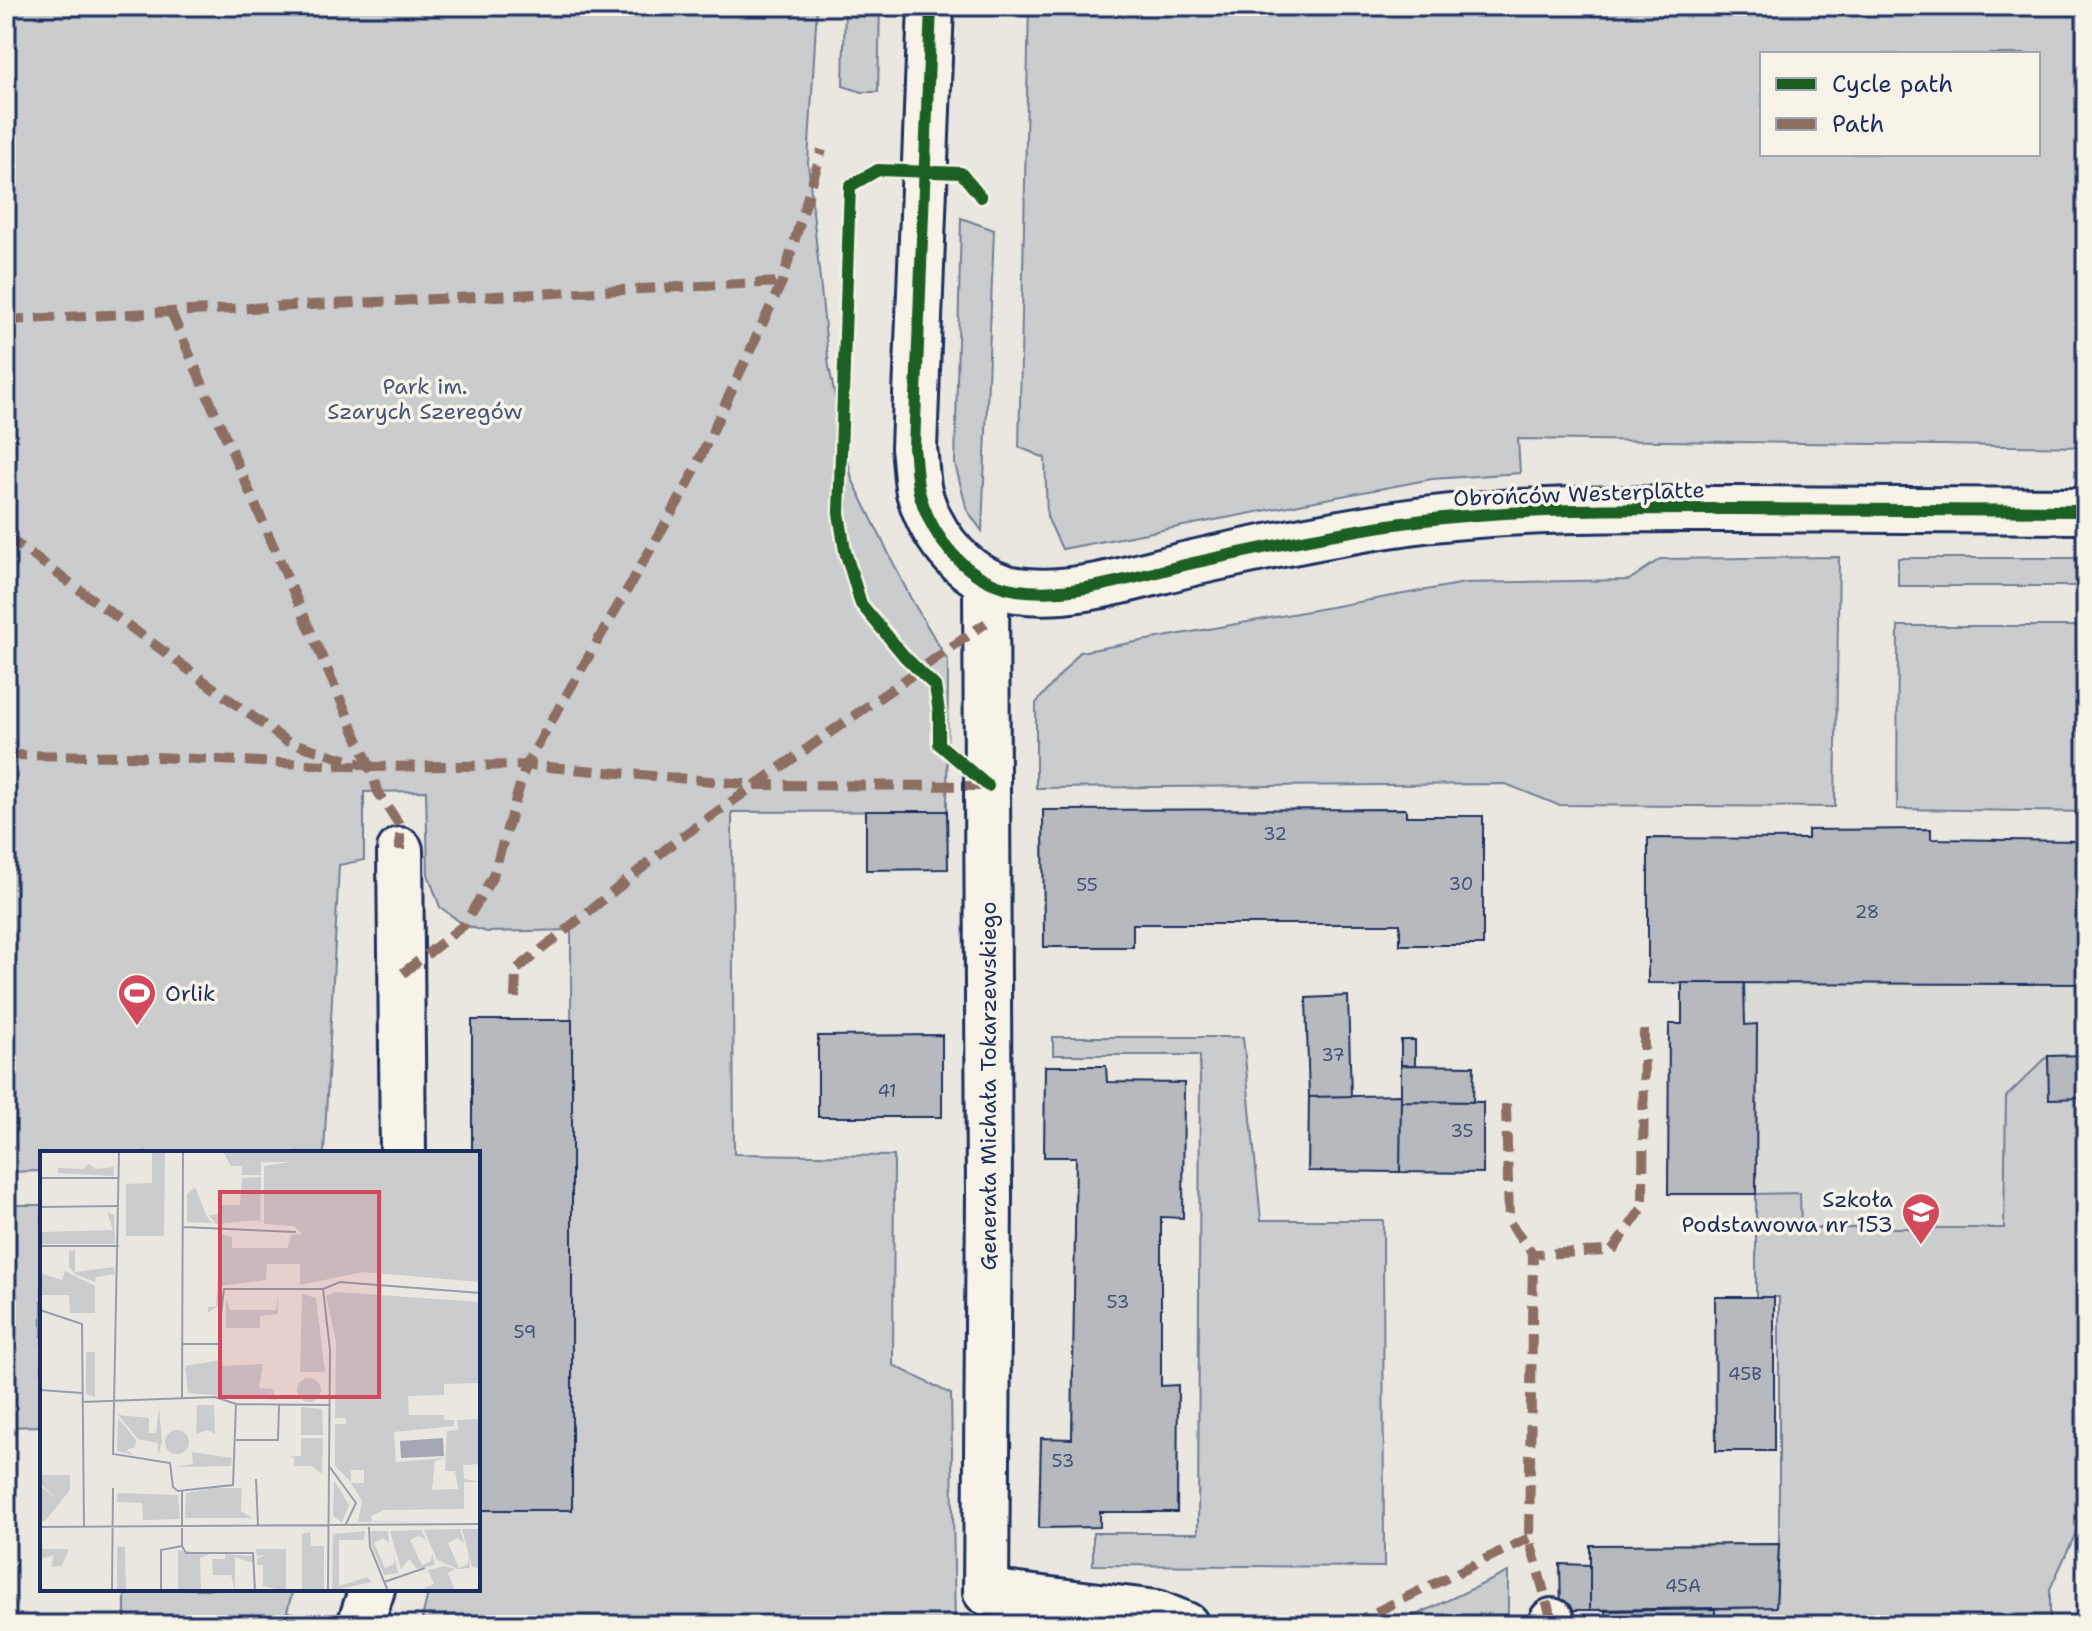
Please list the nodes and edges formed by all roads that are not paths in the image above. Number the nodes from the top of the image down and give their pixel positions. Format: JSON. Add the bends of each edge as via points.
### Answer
{"nodes":[{"id":1,"x":931,"y":6,"type":"edge"},
{"id":2,"x":2086,"y":511,"type":"edge"},
{"id":3,"x":986,"y":580,"type":"junction"},
{"id":4,"x":400,"y":850,"type":"dead end"},
{"id":5,"x":403,"y":1151,"type":"edge"},
{"id":6,"x":371,"y":1591,"type":"edge"},
{"id":7,"x":360,"y":1625,"type":"edge"},
{"id":8,"x":1186,"y":1625,"type":"edge"}],
"edges":[{"from":1,"to":3,"type":"street","via":[[914,448],[919,492],[935,533],[956,560]]},
{"from":2,"to":3,"type":"street","name":"Obrońców Westerplatte","via":[[1506,513],[1351,531],[1091,586],[1016,590]]},
{"from":3,"to":8,"type":"street","name":"Generała Michała Tokarzewskiego","via":[[986,1592],[1157,1613]]},
{"from":4,"to":5,"type":"street"},
{"from":6,"to":7,"type":"street"}]}
